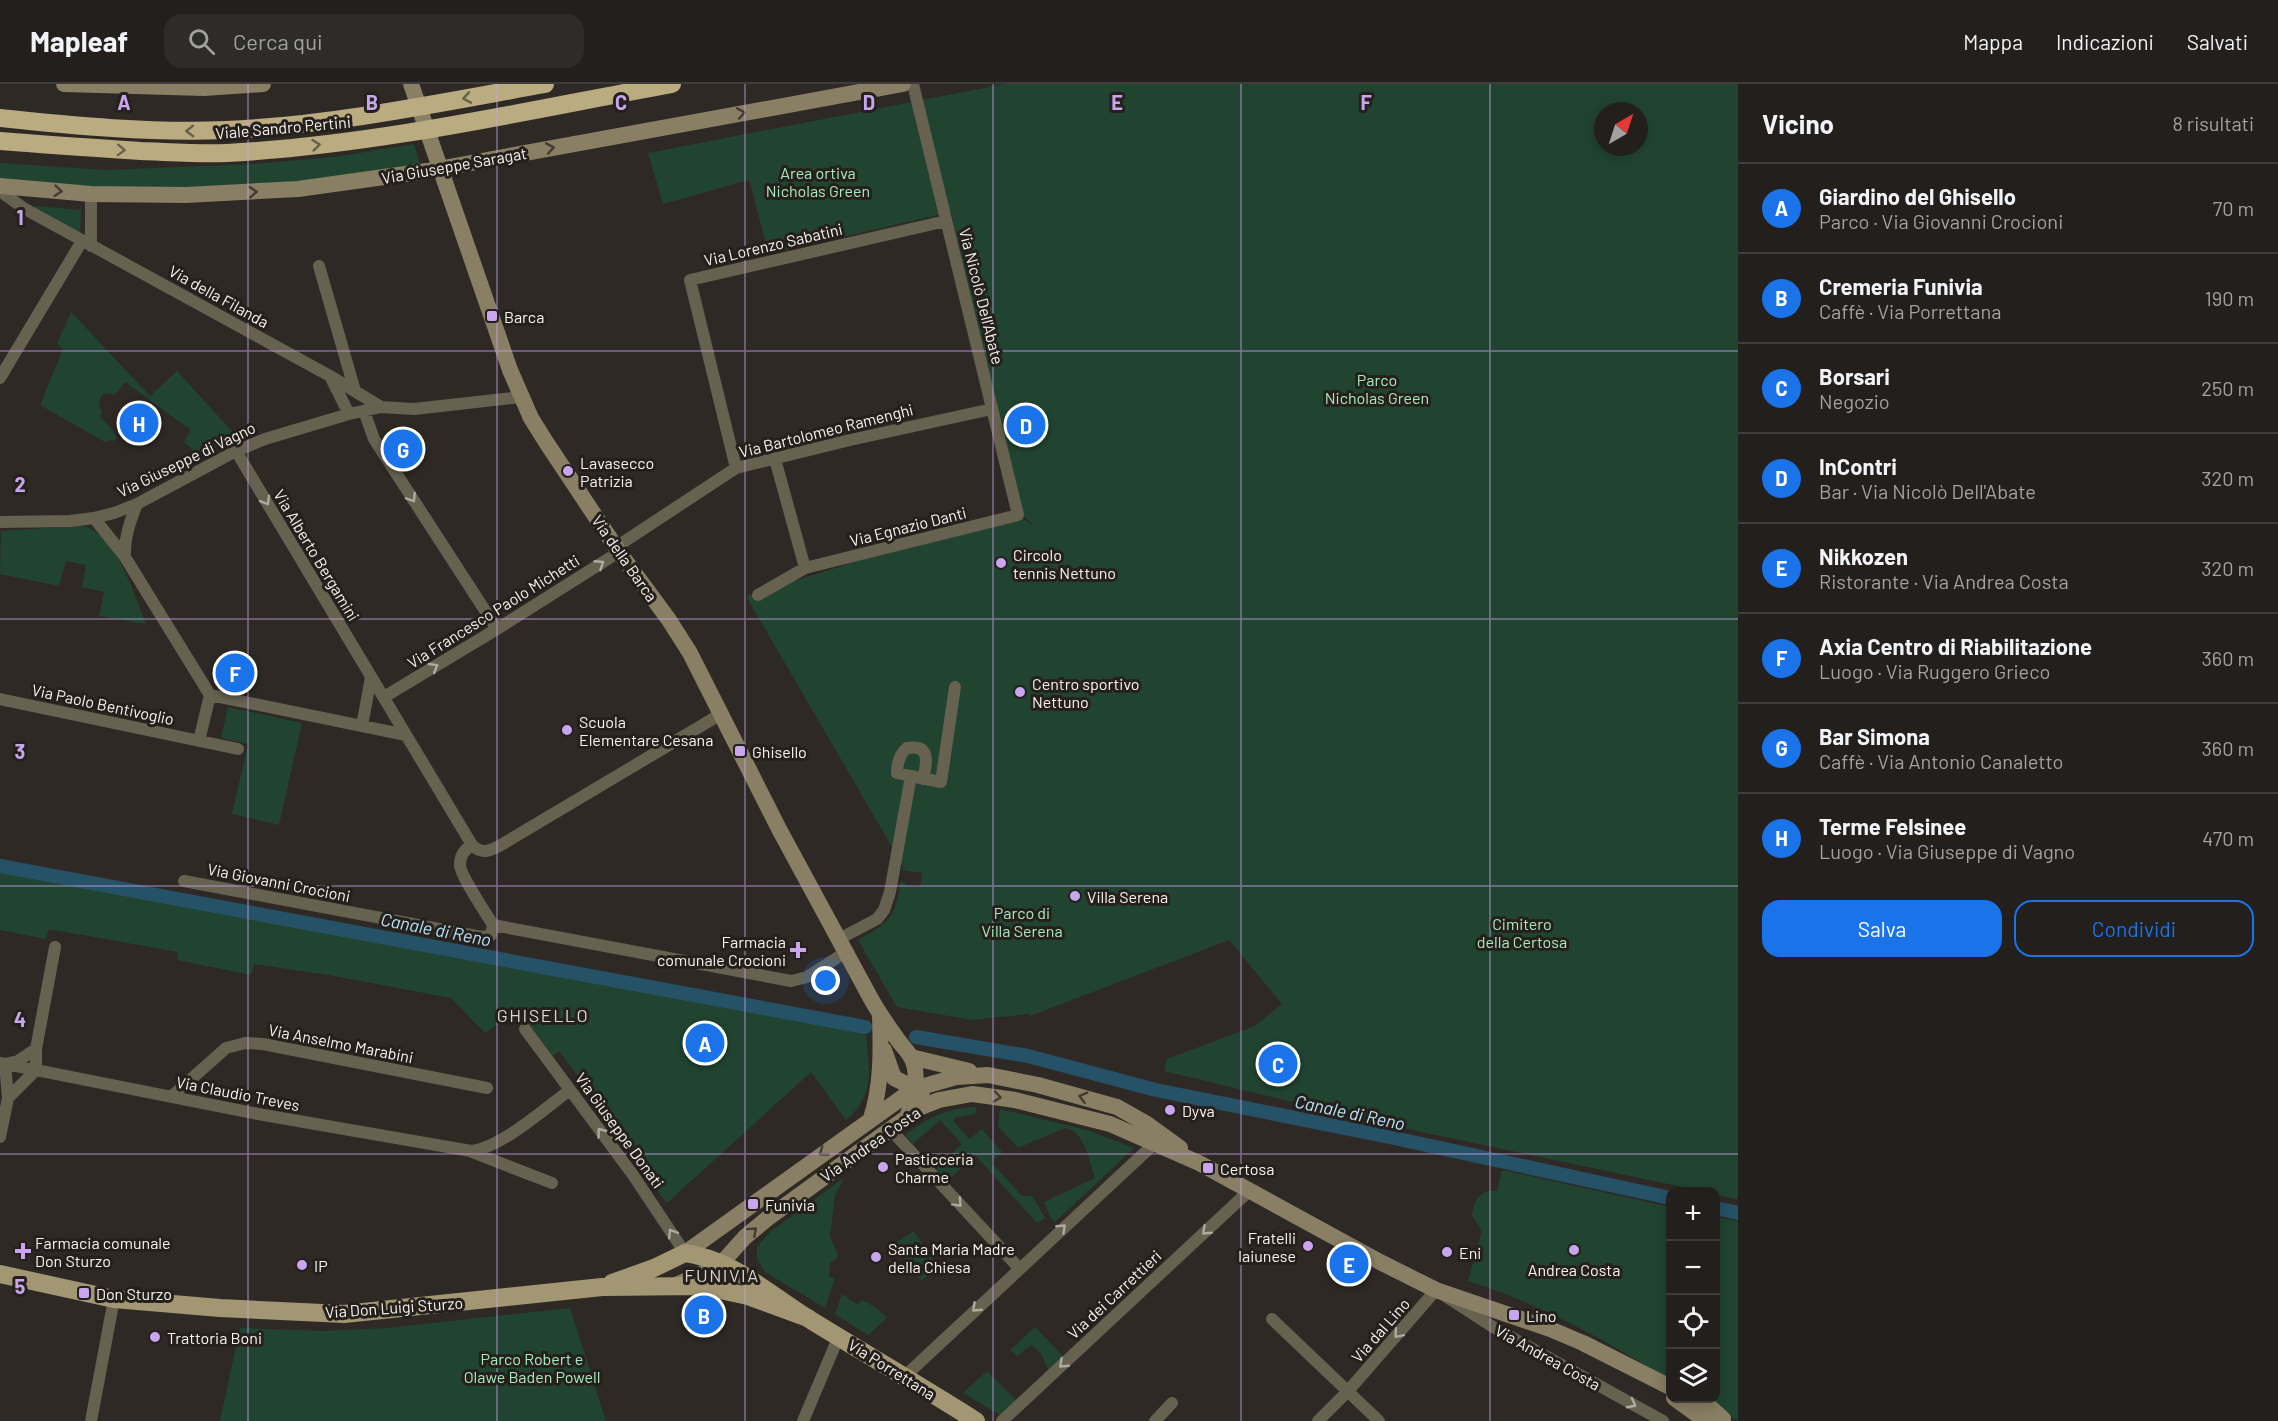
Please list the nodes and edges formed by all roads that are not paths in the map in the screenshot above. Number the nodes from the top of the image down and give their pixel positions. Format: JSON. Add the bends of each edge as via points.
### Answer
{"nodes":[{"id":1,"x":64,"y":84,"type":"edge"},
{"id":2,"x":263,"y":84,"type":"edge"},
{"id":3,"x":411,"y":84,"type":"edge"},
{"id":4,"x":545,"y":84,"type":"edge"},
{"id":5,"x":672,"y":84,"type":"edge"},
{"id":6,"x":903,"y":84,"type":"edge"},
{"id":7,"x":914,"y":84,"type":"edge"},
{"id":8,"x":143,"y":86,"type":"edge"},
{"id":9,"x":0,"y":118,"type":"edge"},
{"id":10,"x":0,"y":141,"type":"edge"},
{"id":11,"x":441,"y":168,"type":"junction"},
{"id":12,"x":0,"y":186,"type":"edge"},
{"id":13,"x":0,"y":191,"type":"edge"},
{"id":14,"x":92,"y":194,"type":"junction"},
{"id":15,"x":946,"y":221,"type":"junction"},
{"id":16,"x":87,"y":243,"type":"junction"},
{"id":17,"x":319,"y":266,"type":"dead end"},
{"id":18,"x":347,"y":358,"type":"junction"},
{"id":19,"x":330,"y":376,"type":"junction"},
{"id":20,"x":0,"y":378,"type":"edge"},
{"id":21,"x":355,"y":391,"type":"junction"},
{"id":22,"x":521,"y":397,"type":"junction"},
{"id":23,"x":381,"y":407,"type":"junction"},
{"id":24,"x":992,"y":409,"type":"junction"},
{"id":25,"x":364,"y":411,"type":"junction"},
{"id":26,"x":349,"y":414,"type":"junction"},
{"id":27,"x":236,"y":451,"type":"junction"},
{"id":28,"x":775,"y":459,"type":"junction"},
{"id":29,"x":736,"y":468,"type":"junction"},
{"id":30,"x":137,"y":504,"type":"junction"},
{"id":31,"x":1018,"y":515,"type":"joint"},
{"id":32,"x":94,"y":518,"type":"junction"},
{"id":33,"x":0,"y":522,"type":"edge"},
{"id":34,"x":617,"y":549,"type":"junction"},
{"id":35,"x":125,"y":557,"type":"junction"},
{"id":36,"x":805,"y":568,"type":"junction"},
{"id":37,"x":758,"y":595,"type":"dead end"},
{"id":38,"x":497,"y":629,"type":"junction"},
{"id":39,"x":371,"y":677,"type":"junction"},
{"id":40,"x":955,"y":687,"type":"dead end"},
{"id":41,"x":210,"y":695,"type":"junction"},
{"id":42,"x":384,"y":697,"type":"junction"},
{"id":43,"x":0,"y":699,"type":"edge"},
{"id":44,"x":721,"y":714,"type":"junction"},
{"id":45,"x":362,"y":726,"type":"junction"},
{"id":46,"x":406,"y":735,"type":"junction"},
{"id":47,"x":199,"y":741,"type":"junction"},
{"id":48,"x":238,"y":749,"type":"dead end"},
{"id":49,"x":472,"y":845,"type":"junction"},
{"id":50,"x":183,"y":881,"type":"dead end"},
{"id":51,"x":493,"y":925,"type":"junction"},
{"id":52,"x":55,"y":946,"type":"dead end"},
{"id":53,"x":842,"y":946,"type":"junction"},
{"id":54,"x":880,"y":1014,"type":"junction"},
{"id":55,"x":525,"y":1029,"type":"dead end"},
{"id":56,"x":881,"y":1041,"type":"junction"},
{"id":57,"x":36,"y":1049,"type":"junction"},
{"id":58,"x":911,"y":1057,"type":"junction"},
{"id":59,"x":2,"y":1063,"type":"edge"},
{"id":60,"x":36,"y":1070,"type":"junction"},
{"id":61,"x":988,"y":1075,"type":"junction"},
{"id":62,"x":487,"y":1088,"type":"dead end"},
{"id":63,"x":914,"y":1089,"type":"junction"},
{"id":64,"x":570,"y":1090,"type":"junction"},
{"id":65,"x":171,"y":1097,"type":"junction"},
{"id":66,"x":8,"y":1098,"type":"junction"},
{"id":67,"x":939,"y":1100,"type":"junction"},
{"id":68,"x":907,"y":1117,"type":"junction"},
{"id":69,"x":871,"y":1118,"type":"junction"},
{"id":70,"x":890,"y":1129,"type":"junction"},
{"id":71,"x":0,"y":1137,"type":"edge"},
{"id":72,"x":1154,"y":1144,"type":"junction"},
{"id":73,"x":471,"y":1151,"type":"junction"},
{"id":74,"x":1199,"y":1163,"type":"junction"},
{"id":75,"x":552,"y":1183,"type":"dead end"},
{"id":76,"x":1249,"y":1191,"type":"junction"},
{"id":77,"x":685,"y":1253,"type":"junction"},
{"id":78,"x":723,"y":1263,"type":"junction"},
{"id":79,"x":1019,"y":1268,"type":"junction"},
{"id":80,"x":0,"y":1274,"type":"edge"},
{"id":81,"x":672,"y":1286,"type":"junction"},
{"id":82,"x":602,"y":1287,"type":"junction"},
{"id":83,"x":1436,"y":1290,"type":"junction"},
{"id":84,"x":114,"y":1299,"type":"junction"},
{"id":85,"x":808,"y":1318,"type":"junction"},
{"id":86,"x":1272,"y":1319,"type":"dead end"},
{"id":87,"x":839,"y":1336,"type":"junction"},
{"id":88,"x":1628,"y":1367,"type":"junction"},
{"id":89,"x":904,"y":1376,"type":"junction"},
{"id":90,"x":1666,"y":1385,"type":"edge"},
{"id":91,"x":1348,"y":1391,"type":"junction"},
{"id":92,"x":1666,"y":1393,"type":"edge"},
{"id":93,"x":1684,"y":1403,"type":"edge"},
{"id":94,"x":1702,"y":1403,"type":"edge"},
{"id":95,"x":1172,"y":1404,"type":"dead end"},
{"id":96,"x":91,"y":1421,"type":"edge"},
{"id":97,"x":803,"y":1421,"type":"edge"},
{"id":98,"x":976,"y":1421,"type":"edge"},
{"id":99,"x":1002,"y":1421,"type":"edge"},
{"id":100,"x":1155,"y":1421,"type":"edge"},
{"id":101,"x":1318,"y":1421,"type":"edge"},
{"id":102,"x":1379,"y":1421,"type":"edge"},
{"id":103,"x":1663,"y":1421,"type":"edge"},
{"id":104,"x":1720,"y":1421,"type":"edge"}],
"edges":[{"from":1,"to":8,"type":"street"},
{"from":2,"to":8,"type":"street","via":[[204,88]]},
{"from":3,"to":11,"type":"street","name":"Via della Barca"},
{"from":4,"to":9,"type":"highway","name":"Viale Sandro Pertini","one_way":true,"via":[[340,120],[226,130],[140,131]]},
{"from":10,"to":5,"type":"highway","name":"Viale Sandro Pertini","one_way":true,"via":[[183,154],[288,148],[391,135]]},
{"from":11,"to":6,"type":"street","name":"Via Giuseppe Saragat","one_way":true},
{"from":7,"to":15,"type":"street","name":"Via Nicolò Dell'Abate"},
{"from":14,"to":11,"type":"street","name":"Via Giuseppe Saragat","one_way":true,"via":[[186,195],[298,189]]},
{"from":11,"to":22,"type":"street","name":"Via della Barca"},
{"from":12,"to":14,"type":"street","name":"Via Giuseppe Saragat","one_way":true},
{"from":13,"to":16,"type":"street","name":"Via della Filanda"},
{"from":14,"to":16,"type":"street"},
{"from":15,"to":24,"type":"street","name":"Via Nicolò Dell'Abate"},
{"from":15,"to":29,"type":"street","name":"Via Lorenzo Sabatini","via":[[690,280]]},
{"from":16,"to":19,"type":"street","name":"Via della Filanda"},
{"from":16,"to":20,"type":"street"},
{"from":17,"to":18,"type":"street"},
{"from":18,"to":19,"type":"street","via":[[340,371]]},
{"from":18,"to":21,"type":"street"},
{"from":19,"to":21,"type":"street","name":"Via della Filanda"},
{"from":19,"to":26,"type":"street"},
{"from":21,"to":23,"type":"street","name":"Via della Filanda"},
{"from":22,"to":23,"type":"street","name":"Via della Filanda","via":[[414,409]]},
{"from":22,"to":34,"type":"street","name":"Via della Barca"},
{"from":23,"to":25,"type":"street","name":"Via della Filanda"},
{"from":24,"to":28,"type":"street","name":"Via Bartolomeo Ramenghi"},
{"from":24,"to":31,"type":"street","name":"Via Nicolò Dell'Abate"},
{"from":25,"to":26,"type":"street","name":"Via della Filanda"},
{"from":25,"to":38,"type":"street","one_way":true,"via":[[374,439]]},
{"from":26,"to":27,"type":"street","name":"Via Giuseppe di Vagno","via":[[265,438]]},
{"from":27,"to":30,"type":"street","name":"Via Giuseppe di Vagno"},
{"from":27,"to":39,"type":"street","name":"Via Alberto Bergamini","one_way":true},
{"from":28,"to":29,"type":"street","name":"Via Bartolomeo Ramenghi"},
{"from":28,"to":36,"type":"street"},
{"from":29,"to":34,"type":"street","name":"Via Bartolomeo Ramenghi"},
{"from":30,"to":32,"type":"street","name":"Via Giuseppe di Vagno"},
{"from":30,"to":35,"type":"street","via":[[128,526]]},
{"from":31,"to":36,"type":"street","name":"Via Egnazio Danti"},
{"from":32,"to":33,"type":"street","name":"Via Giuseppe di Vagno"},
{"from":32,"to":35,"type":"street"},
{"from":38,"to":34,"type":"street","name":"Via Francesco Paolo Michetti","one_way":true},
{"from":34,"to":44,"type":"street","name":"Via della Barca","via":[[690,653]]},
{"from":35,"to":41,"type":"street"},
{"from":36,"to":37,"type":"street","name":"Via Egnazio Danti"},
{"from":42,"to":38,"type":"street","name":"Via Francesco Paolo Michetti","one_way":true},
{"from":39,"to":42,"type":"street","name":"Via Alberto Bergamini"},
{"from":39,"to":45,"type":"street"},
{"from":40,"to":53,"type":"street","via":[[941,782],[917,777],[884,910]]},
{"from":41,"to":45,"type":"street"},
{"from":41,"to":47,"type":"street"},
{"from":42,"to":46,"type":"street","name":"Via Alberto Bergamini"},
{"from":43,"to":47,"type":"street","name":"Via Paolo Bentivoglio"},
{"from":44,"to":49,"type":"street","via":[[501,845],[484,852]]},
{"from":44,"to":53,"type":"street","name":"Via della Barca"},
{"from":45,"to":46,"type":"street"},
{"from":46,"to":49,"type":"street","name":"Via Alberto Bergamini"},
{"from":47,"to":48,"type":"street","name":"Via Paolo Bentivoglio"},
{"from":49,"to":51,"type":"street","via":[[462,855],[461,870]]},
{"from":50,"to":51,"type":"street","name":"Via Giovanni Crocioni","via":[[485,938],[493,932]]},
{"from":51,"to":53,"type":"street","via":[[791,981],[807,977]]},
{"from":52,"to":57,"type":"street"},
{"from":53,"to":54,"type":"street","name":"Via della Barca"},
{"from":54,"to":56,"type":"street","name":"Via della Barca"},
{"from":54,"to":58,"type":"street","name":"Via della Barca"},
{"from":55,"to":64,"type":"street","name":"Via Giuseppe Donati"},
{"from":56,"to":63,"type":"street","name":"Via della Barca","via":[[894,1078]]},
{"from":56,"to":69,"type":"street","name":"Via della Barca","via":[[877,1098]]},
{"from":57,"to":59,"type":"street","via":[[18,1061]]},
{"from":57,"to":60,"type":"street"},
{"from":58,"to":61,"type":"street"},
{"from":58,"to":63,"type":"street","name":"Via della Barca"},
{"from":59,"to":60,"type":"street","name":"Via Claudio Treves"},
{"from":59,"to":66,"type":"street"},
{"from":60,"to":65,"type":"street","name":"Via Claudio Treves"},
{"from":60,"to":66,"type":"street"},
{"from":61,"to":63,"type":"street","name":"Via Andrea Costa","via":[[957,1077]]},
{"from":74,"to":61,"type":"street","name":"Via Andrea Costa","one_way":true,"via":[[1117,1107]]},
{"from":62,"to":65,"type":"street","name":"Via Anselmo Marabini","via":[[245,1043],[226,1048]]},
{"from":63,"to":67,"type":"street","name":"Via della Barca"},
{"from":63,"to":68,"type":"street","name":"Via della Barca"},
{"from":63,"to":69,"type":"street","name":"Via Andrea Costa"},
{"from":64,"to":73,"type":"street","name":"Via Claudio Treves","via":[[497,1143]]},
{"from":77,"to":64,"type":"street","name":"Via Giuseppe Donati","one_way":true},
{"from":65,"to":73,"type":"street","name":"Via Claudio Treves"},
{"from":66,"to":71,"type":"street"},
{"from":67,"to":68,"type":"street","name":"Via Andrea Costa"},
{"from":67,"to":72,"type":"street","name":"Via Andrea Costa","one_way":true,"via":[[972,1094],[1000,1097],[1101,1121]]},
{"from":68,"to":70,"type":"street","name":"Via Andrea Costa"},
{"from":69,"to":77,"type":"street","name":"Via Andrea Costa","one_way":true},
{"from":78,"to":70,"type":"street","name":"Via Andrea Costa","one_way":true,"via":[[768,1218]]},
{"from":70,"to":79,"type":"street","one_way":true},
{"from":72,"to":74,"type":"street","name":"Via Andrea Costa"},
{"from":79,"to":72,"type":"street","one_way":true},
{"from":73,"to":75,"type":"street","name":"Via Claudio Treves"},
{"from":74,"to":76,"type":"street","name":"Via Andrea Costa"},
{"from":76,"to":83,"type":"street","name":"Via Andrea Costa"},
{"from":76,"to":99,"type":"street","name":"Via dei Carrettieri","one_way":true},
{"from":77,"to":78,"type":"main road","name":"Via Porrettana"},
{"from":77,"to":82,"type":"main road","name":"Via Don Luigi Sturzo"},
{"from":78,"to":81,"type":"street","name":"Via Andrea Costa"},
{"from":78,"to":85,"type":"main road","name":"Via Porrettana"},
{"from":79,"to":89,"type":"street","one_way":true},
{"from":80,"to":84,"type":"main road","name":"Via Don Luigi Sturzo"},
{"from":81,"to":82,"type":"main road","name":"Via Don Luigi Sturzo"},
{"from":81,"to":85,"type":"main road","name":"Via Porrettana","via":[[713,1287]]},
{"from":82,"to":84,"type":"main road","name":"Via Don Luigi Sturzo","via":[[344,1314]]},
{"from":83,"to":88,"type":"street","name":"Via Andrea Costa","via":[[1550,1329]]},
{"from":83,"to":91,"type":"street","name":"Via dal Lino","one_way":true},
{"from":83,"to":103,"type":"street","name":"Via Andrea Costa","one_way":true,"via":[[1493,1327]]},
{"from":84,"to":96,"type":"street"},
{"from":85,"to":87,"type":"main road","name":"Via Porrettana"},
{"from":86,"to":91,"type":"street"},
{"from":87,"to":89,"type":"main road","name":"Via Porrettana"},
{"from":87,"to":97,"type":"street"},
{"from":88,"to":90,"type":"street","name":"Via Andrea Costa"},
{"from":88,"to":92,"type":"street","name":"Via Andrea Costa"},
{"from":89,"to":98,"type":"main road","name":"Via Porrettana"},
{"from":91,"to":101,"type":"street","name":"Via dal Lino"},
{"from":91,"to":102,"type":"street"},
{"from":93,"to":104,"type":"street"},
{"from":94,"to":104,"type":"street"},
{"from":95,"to":100,"type":"street"}]}
